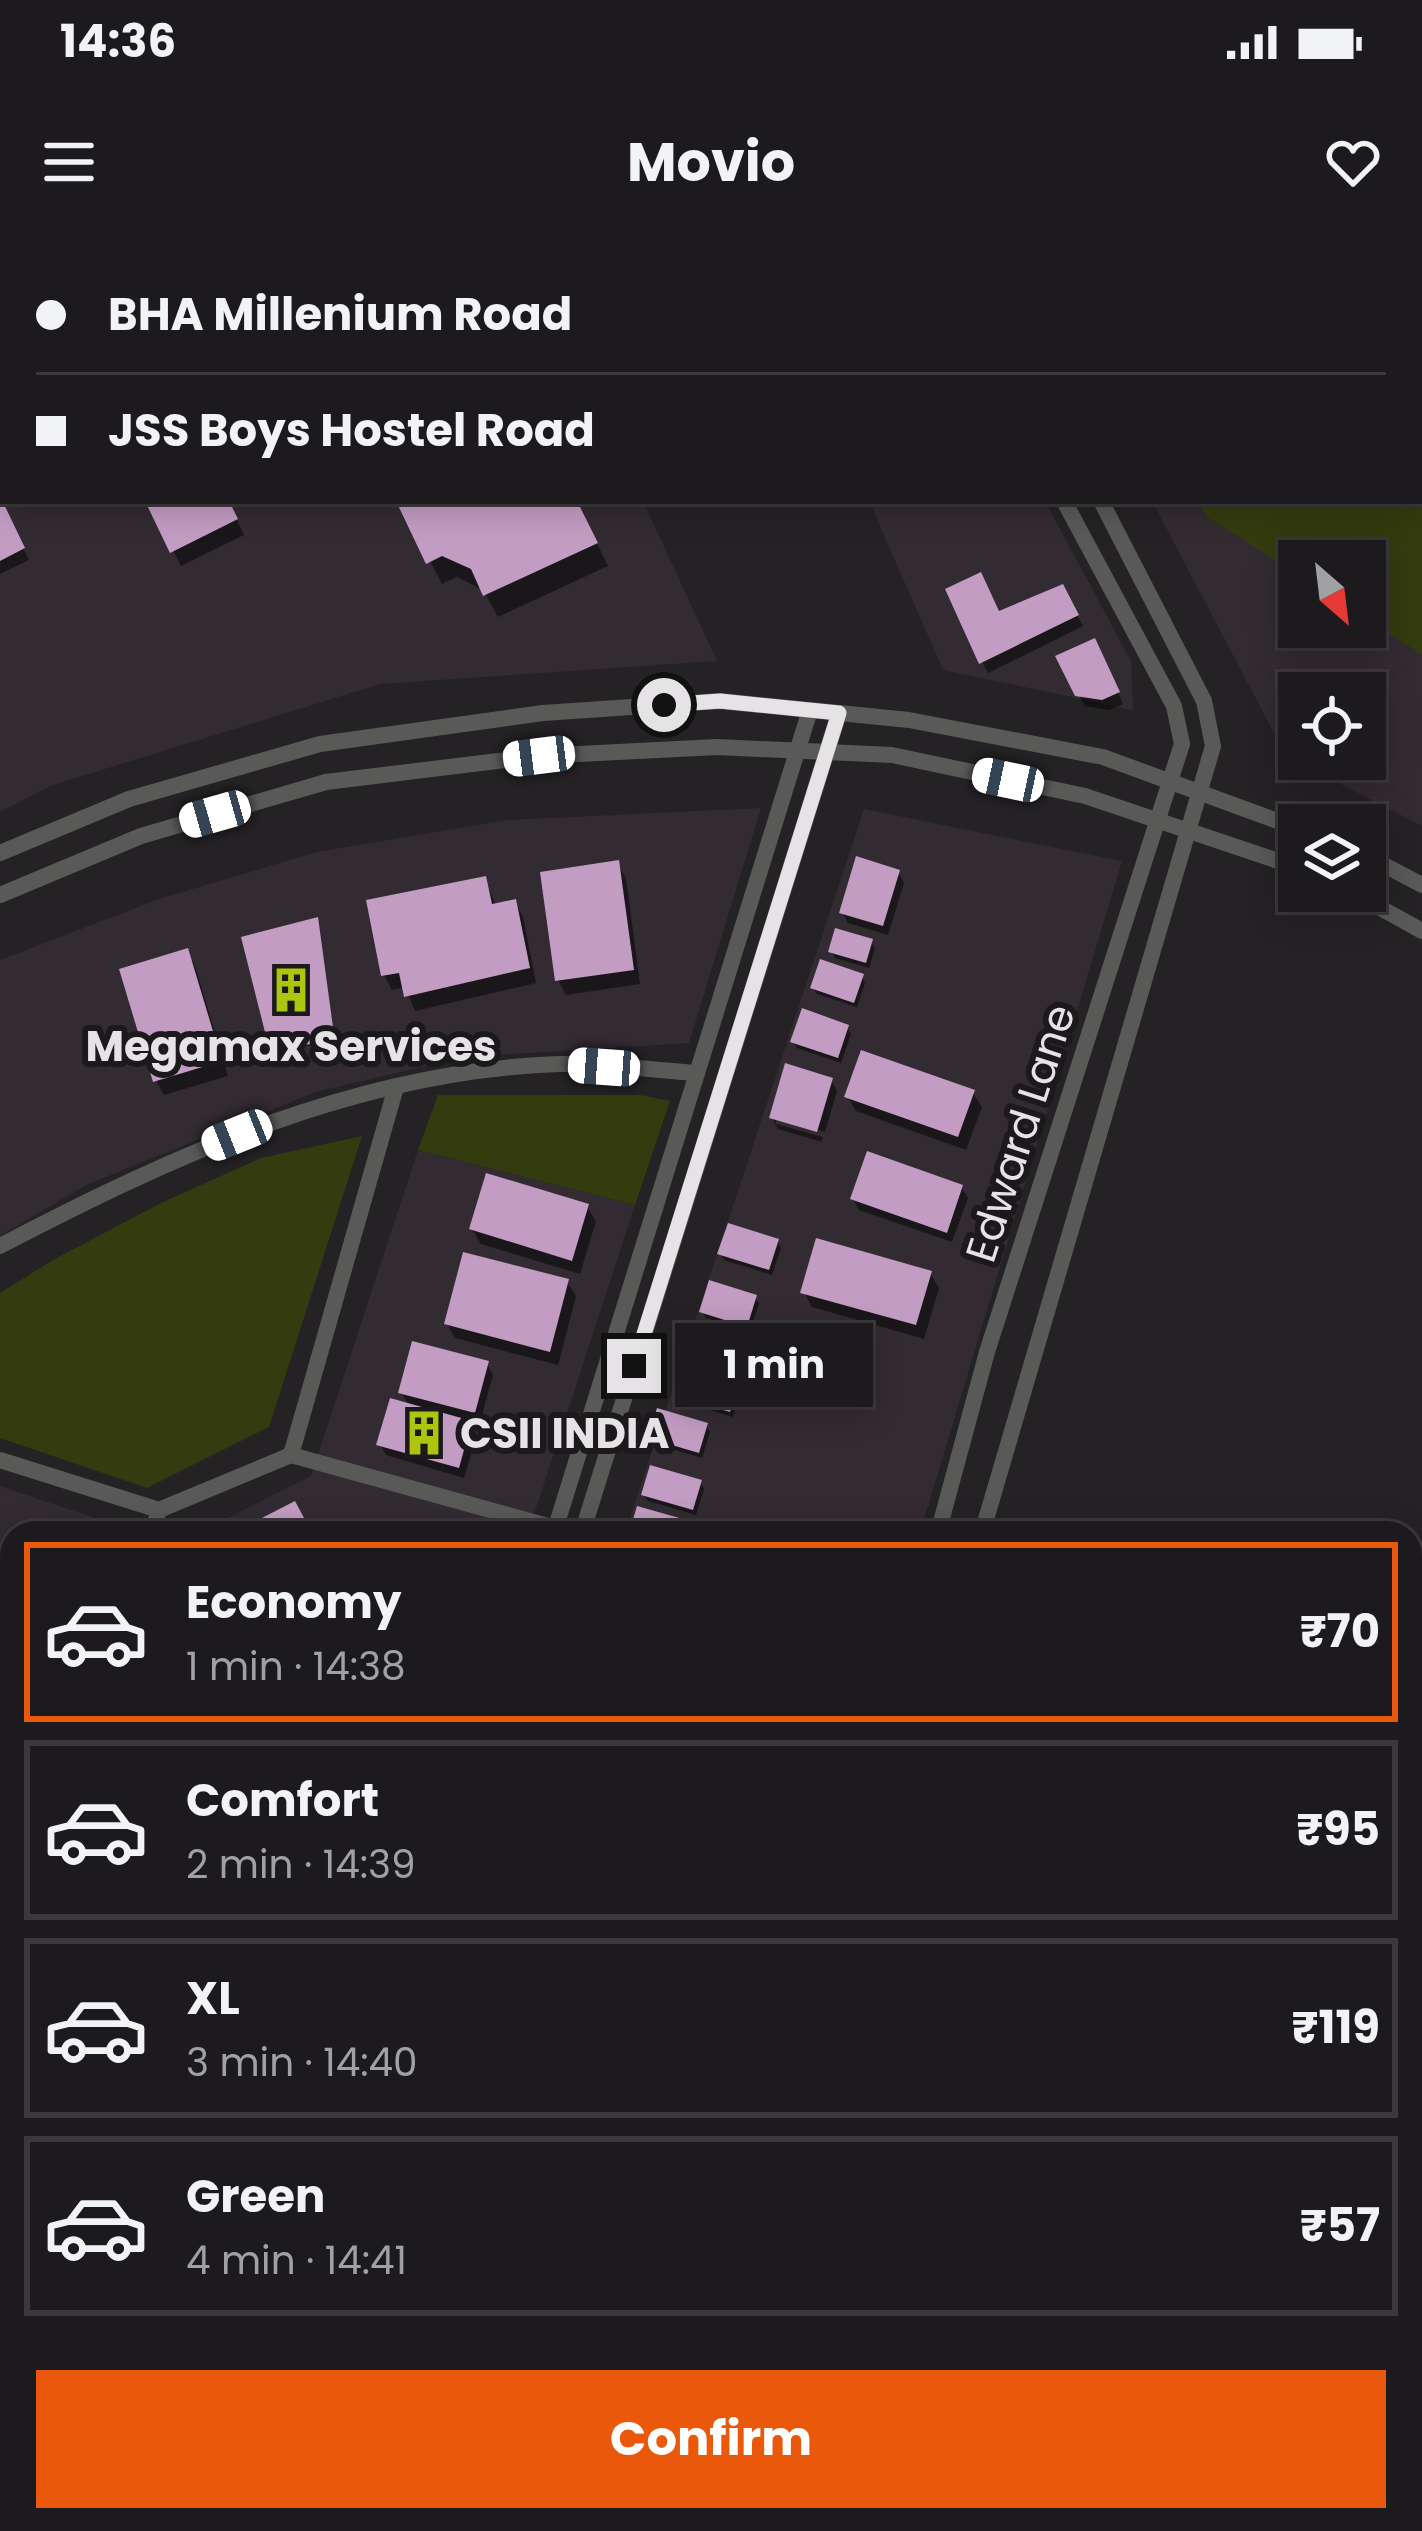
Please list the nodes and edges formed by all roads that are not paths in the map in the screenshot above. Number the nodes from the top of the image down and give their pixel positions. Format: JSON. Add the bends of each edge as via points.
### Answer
{"nodes":[{"id":1,"x":1066,"y":504,"type":"edge"},
{"id":2,"x":1103,"y":504,"type":"edge"},
{"id":3,"x":810,"y":710,"type":"junction"},
{"id":4,"x":839,"y":713,"type":"junction"},
{"id":5,"x":798,"y":751,"type":"junction"},
{"id":6,"x":827,"y":752,"type":"junction"},
{"id":7,"x":1172,"y":781,"type":"junction"},
{"id":8,"x":1199,"y":792,"type":"junction"},
{"id":9,"x":1157,"y":820,"type":"junction"},
{"id":10,"x":1278,"y":821,"type":"edge"},
{"id":11,"x":1187,"y":830,"type":"junction"},
{"id":12,"x":0,"y":853,"type":"edge"},
{"id":13,"x":1278,"y":861,"type":"edge"},
{"id":14,"x":1386,"y":865,"type":"edge"},
{"id":15,"x":1422,"y":885,"type":"edge"},
{"id":16,"x":0,"y":895,"type":"edge"},
{"id":17,"x":1386,"y":911,"type":"edge"},
{"id":18,"x":1422,"y":931,"type":"edge"},
{"id":19,"x":697,"y":1073,"type":"junction"},
{"id":20,"x":396,"y":1087,"type":"junction"},
{"id":21,"x":673,"y":1151,"type":"junction"},
{"id":22,"x":700,"y":1158,"type":"junction"},
{"id":23,"x":0,"y":1246,"type":"edge"},
{"id":24,"x":291,"y":1455,"type":"junction"},
{"id":25,"x":0,"y":1460,"type":"edge"},
{"id":26,"x":159,"y":1510,"type":"junction"},
{"id":27,"x":156,"y":1521,"type":"edge"},
{"id":28,"x":520,"y":1521,"type":"edge"},
{"id":29,"x":558,"y":1521,"type":"edge"},
{"id":30,"x":586,"y":1521,"type":"edge"},
{"id":31,"x":941,"y":1521,"type":"edge"},
{"id":32,"x":985,"y":1521,"type":"edge"}],
"edges":[{"from":1,"to":7,"type":"street","name":"Edward Lane","via":[[1174,706],[1182,744]]},
{"from":2,"to":8,"type":"street","name":"Edward Lane","via":[[1204,701],[1213,746]]},
{"from":3,"to":4,"type":"street"},
{"from":3,"to":5,"type":"street"},
{"from":3,"to":12,"type":"street","via":[[720,701],[543,713],[320,744],[129,799]]},
{"from":4,"to":6,"type":"street"},
{"from":4,"to":7,"type":"street","via":[[1103,757]]},
{"from":5,"to":6,"type":"street"},
{"from":5,"to":16,"type":"street","via":[[539,756],[326,782],[141,836]]},
{"from":5,"to":19,"type":"street"},
{"from":6,"to":9,"type":"street","via":[[892,755],[1085,796]]},
{"from":6,"to":22,"type":"street"},
{"from":7,"to":8,"type":"street"},
{"from":7,"to":9,"type":"street","name":"Edward Lane"},
{"from":8,"to":10,"type":"street"},
{"from":8,"to":11,"type":"street","name":"Edward Lane"},
{"from":9,"to":11,"type":"street"},
{"from":9,"to":31,"type":"street","name":"Edward Lane"},
{"from":11,"to":13,"type":"street"},
{"from":11,"to":32,"type":"street","name":"Edward Lane"},
{"from":14,"to":15,"type":"street"},
{"from":17,"to":18,"type":"street"},
{"from":19,"to":20,"type":"street","via":[[560,1064]]},
{"from":19,"to":21,"type":"street"},
{"from":20,"to":23,"type":"street","via":[[271,1121],[136,1176]]},
{"from":20,"to":24,"type":"street"},
{"from":21,"to":22,"type":"street"},
{"from":21,"to":29,"type":"street"},
{"from":22,"to":30,"type":"street"},
{"from":24,"to":26,"type":"street"},
{"from":24,"to":28,"type":"street"},
{"from":25,"to":26,"type":"street"},
{"from":26,"to":27,"type":"street"}]}
